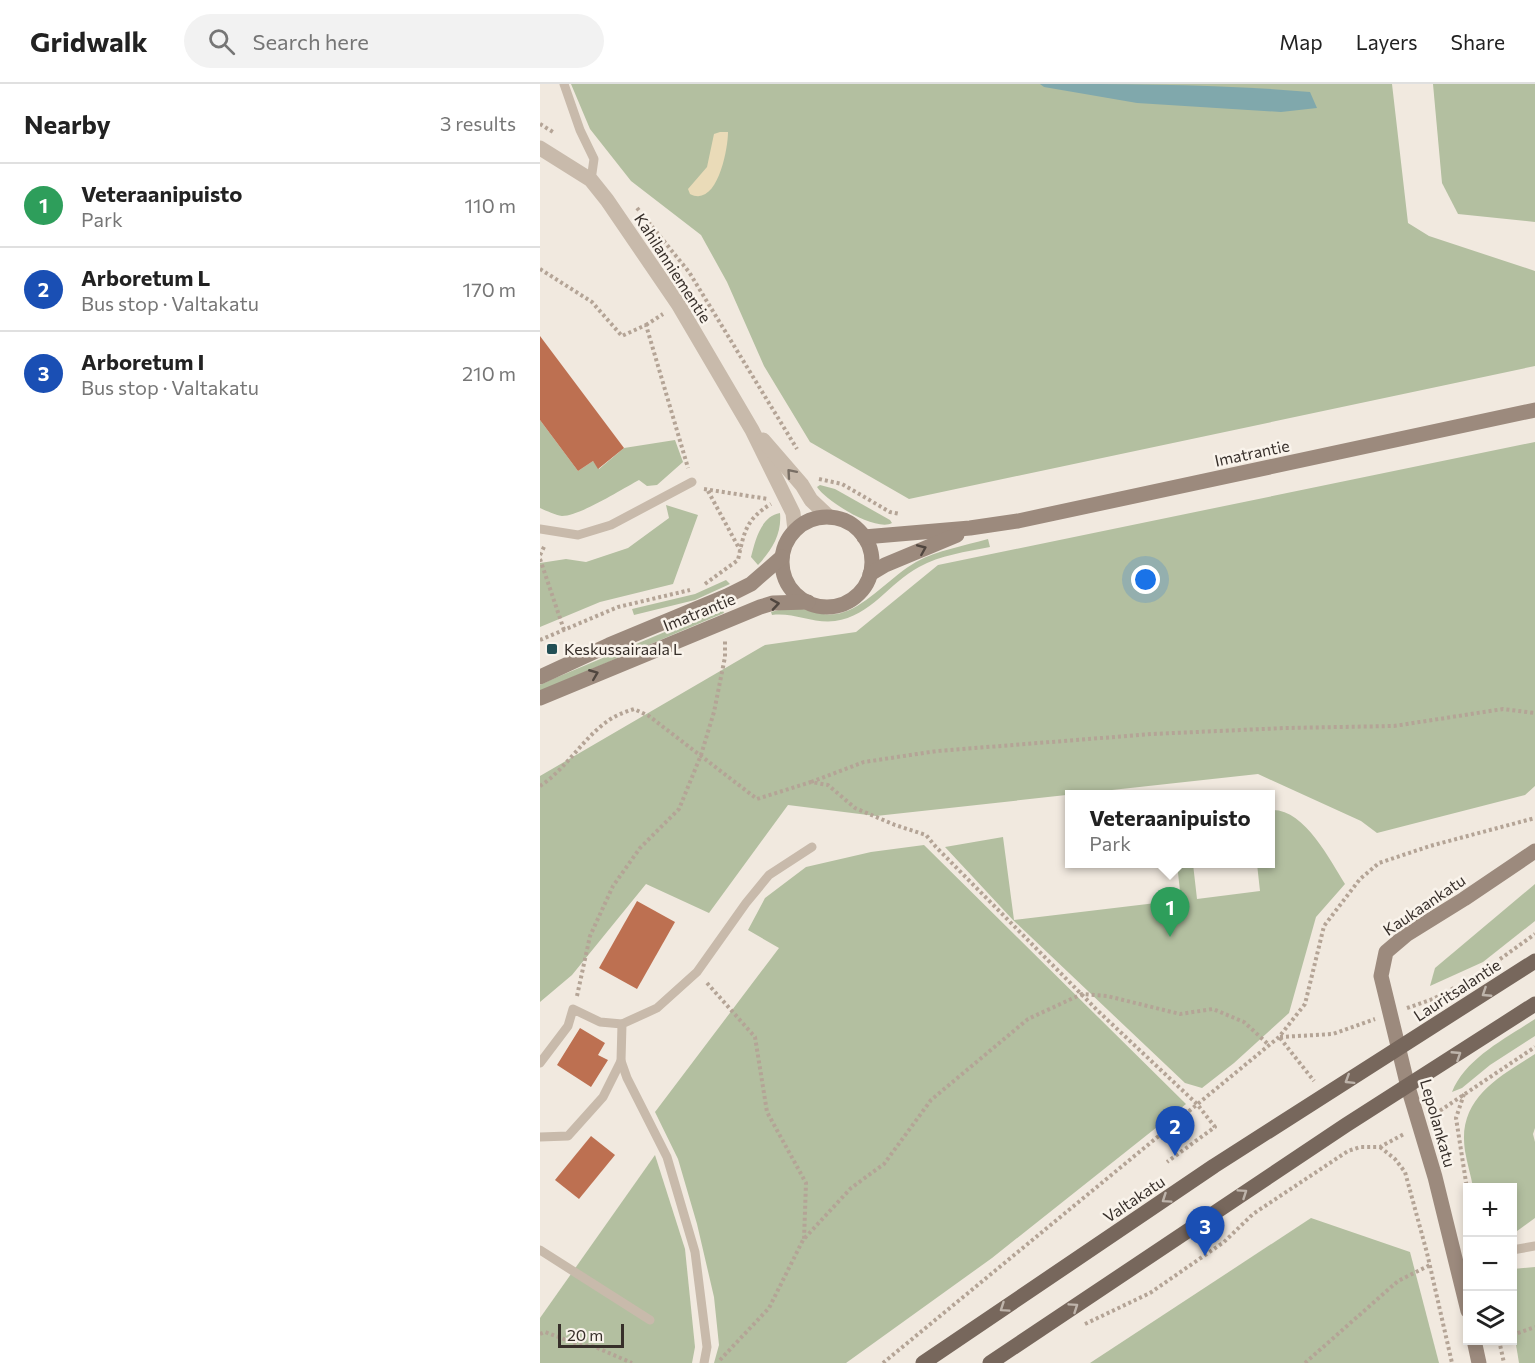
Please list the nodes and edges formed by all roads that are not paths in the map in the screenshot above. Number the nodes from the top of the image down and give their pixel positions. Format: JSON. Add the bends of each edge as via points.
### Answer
{"nodes":[{"id":1,"x":564,"y":84,"type":"edge"},
{"id":2,"x":540,"y":148,"type":"edge"},
{"id":3,"x":591,"y":180,"type":"junction"},
{"id":4,"x":1535,"y":410,"type":"edge"},
{"id":5,"x":752,"y":430,"type":"junction"},
{"id":6,"x":692,"y":482,"type":"road end"},
{"id":7,"x":829,"y":517,"type":"junction"},
{"id":8,"x":976,"y":528,"type":"junction"},
{"id":9,"x":540,"y":529,"type":"edge"},
{"id":10,"x":795,"y":530,"type":"junction"},
{"id":11,"x":864,"y":537,"type":"junction"},
{"id":12,"x":782,"y":557,"type":"junction"},
{"id":13,"x":870,"y":574,"type":"junction"},
{"id":14,"x":808,"y":602,"type":"junction"},
{"id":15,"x":540,"y":676,"type":"edge"},
{"id":16,"x":540,"y":698,"type":"edge"},
{"id":17,"x":812,"y":847,"type":"dead end"},
{"id":18,"x":1535,"y":851,"type":"edge"},
{"id":19,"x":1535,"y":961,"type":"edge"},
{"id":20,"x":1535,"y":1004,"type":"edge"},
{"id":21,"x":622,"y":1024,"type":"junction"},
{"id":22,"x":1398,"y":1050,"type":"junction"},
{"id":23,"x":621,"y":1061,"type":"junction"},
{"id":24,"x":540,"y":1063,"type":"edge"},
{"id":25,"x":1408,"y":1086,"type":"junction"},
{"id":26,"x":540,"y":1137,"type":"edge"},
{"id":27,"x":1535,"y":1246,"type":"edge"},
{"id":28,"x":1517,"y":1249,"type":"edge"},
{"id":29,"x":540,"y":1250,"type":"edge"},
{"id":30,"x":1462,"y":1262,"type":"edge"},
{"id":31,"x":1465,"y":1291,"type":"edge"},
{"id":32,"x":650,"y":1320,"type":"dead end"},
{"id":33,"x":1475,"y":1345,"type":"edge"},
{"id":34,"x":704,"y":1363,"type":"edge"},
{"id":35,"x":923,"y":1363,"type":"edge"},
{"id":36,"x":990,"y":1363,"type":"edge"},
{"id":37,"x":1479,"y":1363,"type":"edge"}],
"edges":[{"from":1,"to":3,"type":"lane","via":[[594,159]]},
{"from":2,"to":3,"type":"street","name":"Kahilanniementie"},
{"from":3,"to":5,"type":"street","name":"Kahilanniementie","via":[[678,304]]},
{"from":4,"to":8,"type":"street","name":"Imatrantie"},
{"from":7,"to":5,"type":"street","name":"Kahilanniementie","one_way":true},
{"from":5,"to":10,"type":"street","name":"Kahilanniementie","via":[[793,513]]},
{"from":6,"to":9,"type":"lane","via":[[600,529],[578,535]]},
{"from":7,"to":10,"type":"street","via":[[813,519]]},
{"from":7,"to":11,"type":"street","via":[[849,523]]},
{"from":8,"to":11,"type":"street","name":"Imatrantie"},
{"from":13,"to":8,"type":"street","name":"Imatrantie","one_way":true},
{"from":10,"to":12,"type":"street"},
{"from":11,"to":13,"type":"street","via":[[870,555]]},
{"from":12,"to":14,"type":"street","via":[[788,584]]},
{"from":12,"to":15,"type":"street","name":"Imatrantie","via":[[751,584],[727,596]]},
{"from":13,"to":14,"type":"street","via":[[856,596],[845,603],[820,606]]},
{"from":16,"to":14,"type":"street","name":"Imatrantie","one_way":true,"via":[[760,607]]},
{"from":17,"to":21,"type":"lane","via":[[769,875],[697,972],[657,1008]]},
{"from":18,"to":22,"type":"street","name":"Kaukaankatu","via":[[1386,952],[1381,976]]},
{"from":19,"to":22,"type":"main road","name":"Lauritsalantie","one_way":true},
{"from":25,"to":20,"type":"main road","one_way":true},
{"from":21,"to":23,"type":"lane"},
{"from":21,"to":24,"type":"lane","via":[[600,1022],[573,1008],[568,1026]]},
{"from":22,"to":25,"type":"street","name":"Lepolankatu"},
{"from":22,"to":35,"type":"main road","name":"Valtakatu","one_way":true,"via":[[1214,1166]]},
{"from":23,"to":26,"type":"lane","via":[[603,1096],[568,1136]]},
{"from":23,"to":34,"type":"lane","via":[[667,1157],[695,1252],[708,1347]]},
{"from":25,"to":30,"type":"street","name":"Lepolankatu"},
{"from":36,"to":25,"type":"main road","one_way":true},
{"from":27,"to":28,"type":"lane"},
{"from":29,"to":32,"type":"lane"},
{"from":30,"to":31,"type":"street","name":"Lepolankatu"},
{"from":33,"to":37,"type":"street"}]}
